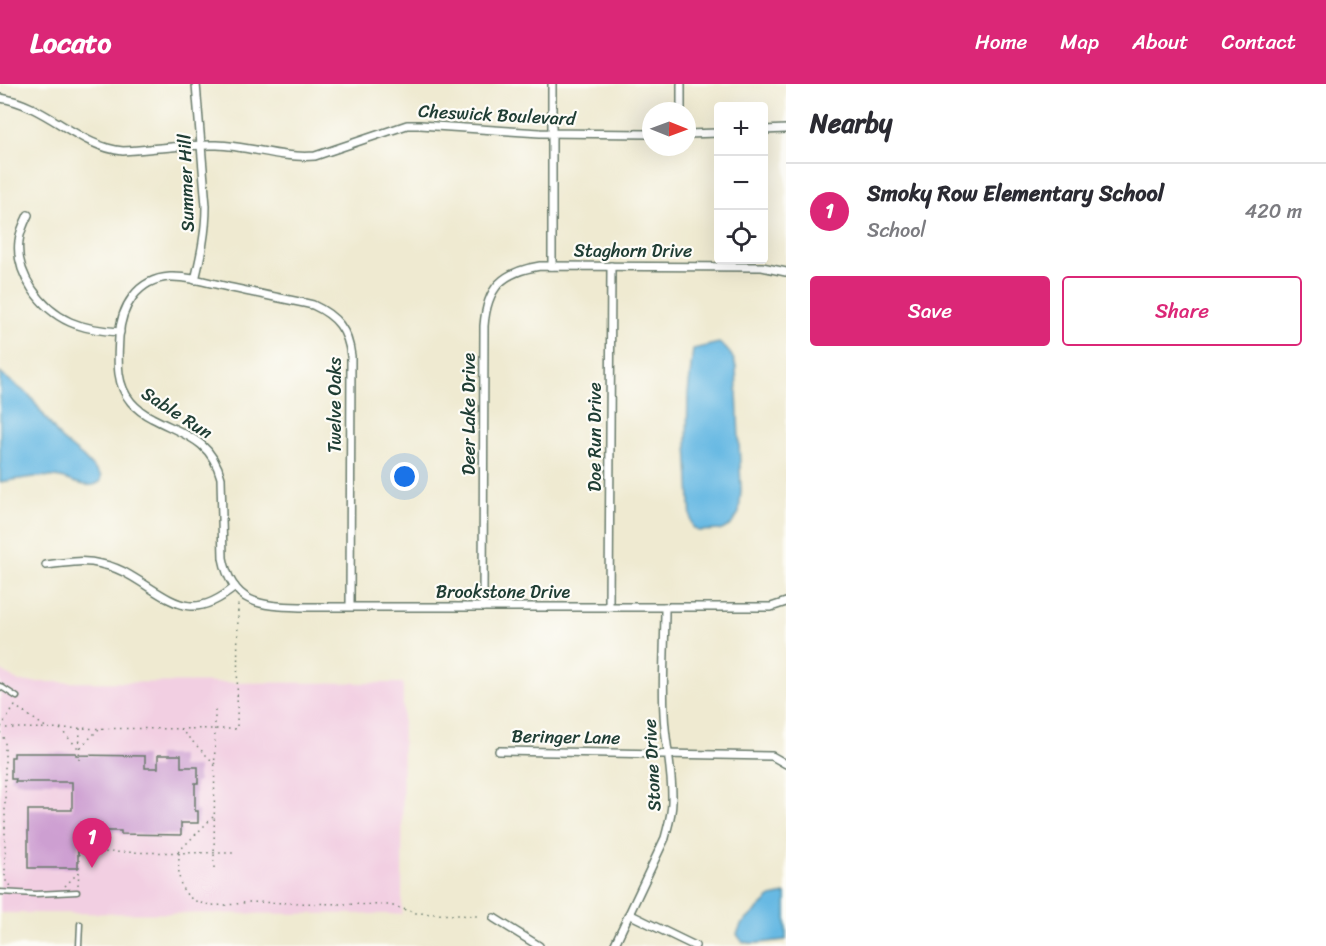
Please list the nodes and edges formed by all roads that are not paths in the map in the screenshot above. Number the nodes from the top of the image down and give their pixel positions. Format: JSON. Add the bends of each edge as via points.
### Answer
{"nodes":[{"id":1,"x":196,"y":84,"type":"edge"},
{"id":2,"x":552,"y":84,"type":"edge"},
{"id":3,"x":681,"y":84,"type":"edge"},
{"id":4,"x":0,"y":98,"type":"edge"},
{"id":5,"x":681,"y":102,"type":"edge"},
{"id":6,"x":786,"y":129,"type":"edge"},
{"id":7,"x":768,"y":130,"type":"edge"},
{"id":8,"x":714,"y":133,"type":"edge"},
{"id":9,"x":552,"y":134,"type":"junction"},
{"id":10,"x":642,"y":134,"type":"edge"},
{"id":11,"x":696,"y":134,"type":"edge"},
{"id":12,"x":201,"y":146,"type":"junction"},
{"id":13,"x":28,"y":215,"type":"dead end"},
{"id":14,"x":552,"y":266,"type":"junction"},
{"id":15,"x":610,"y":266,"type":"junction"},
{"id":16,"x":786,"y":272,"type":"edge"},
{"id":17,"x":195,"y":280,"type":"junction"},
{"id":18,"x":120,"y":332,"type":"junction"},
{"id":19,"x":46,"y":565,"type":"dead end"},
{"id":20,"x":233,"y":588,"type":"junction"},
{"id":21,"x":786,"y":602,"type":"edge"},
{"id":22,"x":350,"y":607,"type":"junction"},
{"id":23,"x":483,"y":607,"type":"junction"},
{"id":24,"x":609,"y":607,"type":"junction"},
{"id":25,"x":665,"y":607,"type":"junction"},
{"id":26,"x":0,"y":686,"type":"edge"},
{"id":27,"x":16,"y":697,"type":"dead end"},
{"id":28,"x":499,"y":751,"type":"dead end"},
{"id":29,"x":667,"y":754,"type":"junction"},
{"id":30,"x":786,"y":765,"type":"edge"},
{"id":31,"x":76,"y":890,"type":"road end"},
{"id":32,"x":0,"y":892,"type":"edge"},
{"id":33,"x":629,"y":914,"type":"junction"},
{"id":34,"x":494,"y":918,"type":"dead end"},
{"id":35,"x":80,"y":924,"type":"dead end"},
{"id":36,"x":79,"y":946,"type":"edge"},
{"id":37,"x":539,"y":946,"type":"edge"},
{"id":38,"x":614,"y":946,"type":"edge"},
{"id":39,"x":695,"y":946,"type":"edge"}],
"edges":[{"from":1,"to":12,"type":"street","name":"Summer Hill"},
{"from":2,"to":9,"type":"street"},
{"from":3,"to":5,"type":"street"},
{"from":4,"to":12,"type":"street","name":"Cheswick Boulevard","via":[[19,102],[113,150]]},
{"from":6,"to":7,"type":"street"},
{"from":8,"to":11,"type":"street"},
{"from":9,"to":10,"type":"street","name":"Cheswick Boulevard"},
{"from":9,"to":12,"type":"street","name":"Cheswick Boulevard","via":[[407,125],[302,157]]},
{"from":9,"to":14,"type":"street"},
{"from":12,"to":17,"type":"street","name":"Summer Hill","via":[[206,225]]},
{"from":13,"to":18,"type":"street","via":[[21,230],[20,259],[35,294],[68,322]]},
{"from":14,"to":15,"type":"street","name":"Staghorn Drive"},
{"from":14,"to":23,"type":"street","name":"Deer Lake Drive","via":[[522,269],[505,278],[491,295],[485,313]]},
{"from":15,"to":16,"type":"street","name":"Staghorn Drive","via":[[762,267]]},
{"from":15,"to":24,"type":"street","name":"Doe Run Drive"},
{"from":17,"to":18,"type":"street","name":"Sable Run","via":[[161,278],[142,287],[128,302]]},
{"from":17,"to":22,"type":"street","name":"Twelve Oaks","via":[[323,309],[340,324],[350,343]]},
{"from":18,"to":20,"type":"street","name":"Sable Run","via":[[119,379],[129,400],[143,413],[204,446],[218,466],[223,558]]},
{"from":19,"to":20,"type":"street","via":[[100,563],[186,606],[211,602]]},
{"from":20,"to":22,"type":"street","name":"Brookstone Drive","via":[[267,606]]},
{"from":21,"to":25,"type":"street","name":"Brookstone Drive","via":[[763,607]]},
{"from":22,"to":23,"type":"street","name":"Brookstone Drive"},
{"from":23,"to":24,"type":"street","name":"Brookstone Drive"},
{"from":24,"to":25,"type":"street","name":"Brookstone Drive"},
{"from":25,"to":29,"type":"street","name":"Stone Drive"},
{"from":26,"to":27,"type":"lane"},
{"from":28,"to":29,"type":"street","name":"Beringer Lane"},
{"from":29,"to":30,"type":"street","name":"Beringer Lane","via":[[772,756]]},
{"from":29,"to":33,"type":"street","name":"Stone Drive","via":[[672,803],[665,838]]},
{"from":31,"to":32,"type":"lane"},
{"from":33,"to":38,"type":"street","name":"Stone Drive"},
{"from":33,"to":39,"type":"street"},
{"from":34,"to":37,"type":"street"},
{"from":35,"to":36,"type":"lane"}]}
